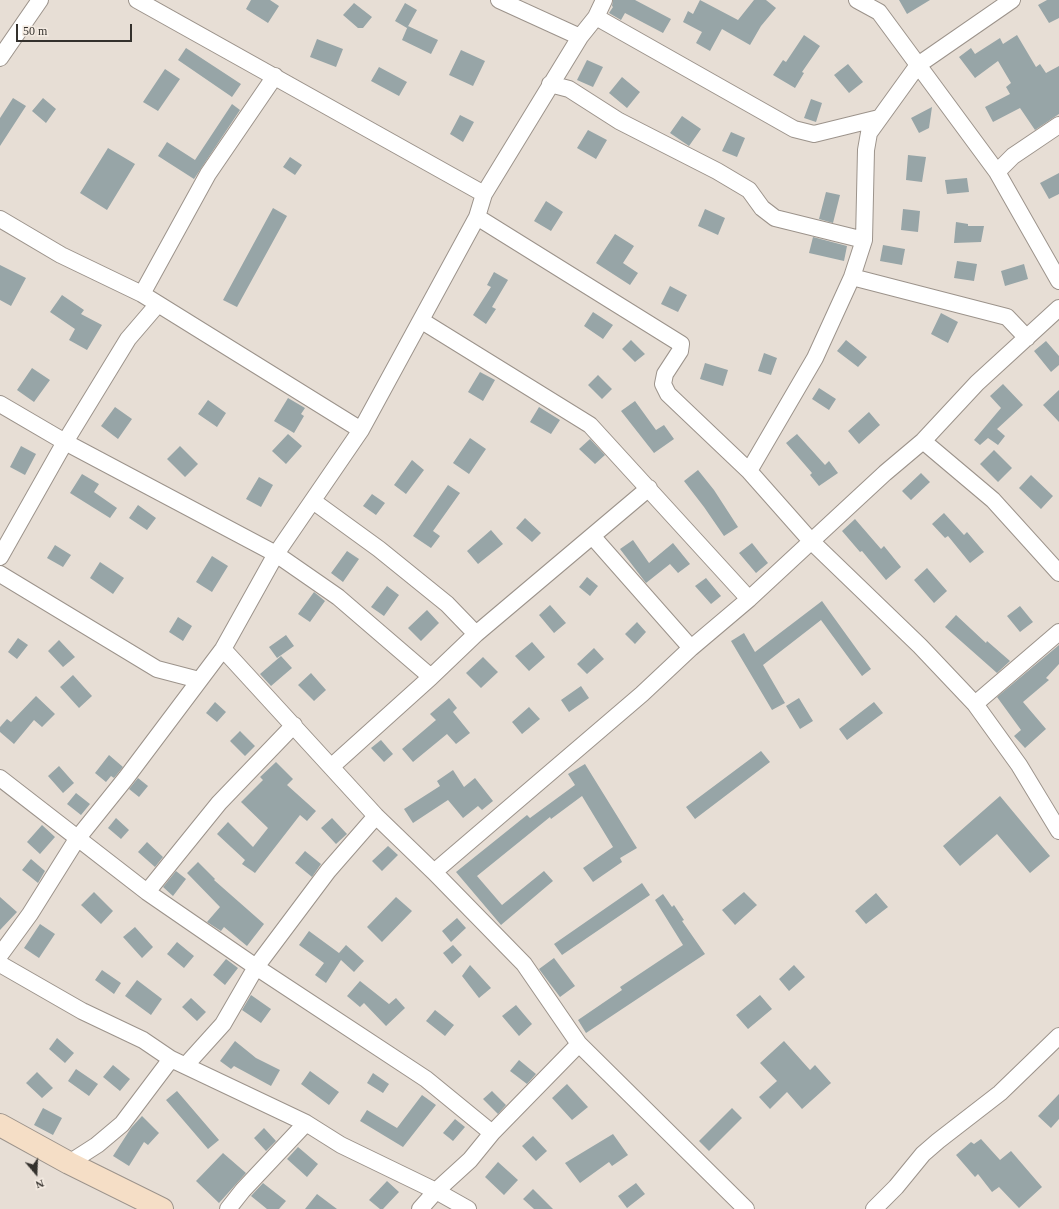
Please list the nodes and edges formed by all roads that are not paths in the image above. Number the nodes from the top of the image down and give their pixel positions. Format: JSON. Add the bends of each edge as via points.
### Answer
{"nodes":[{"id":1,"x":40,"y":0,"type":"edge"},
{"id":2,"x":137,"y":0,"type":"edge"},
{"id":3,"x":499,"y":0,"type":"edge"},
{"id":4,"x":604,"y":0,"type":"edge"},
{"id":5,"x":857,"y":0,"type":"edge"},
{"id":6,"x":1007,"y":1,"type":"edge"},
{"id":7,"x":596,"y":17,"type":"junction"},
{"id":8,"x":580,"y":38,"type":"junction"},
{"id":9,"x":0,"y":58,"type":"edge"},
{"id":10,"x":918,"y":66,"type":"junction"},
{"id":11,"x":274,"y":76,"type":"junction"},
{"id":12,"x":550,"y":84,"type":"junction"},
{"id":13,"x":879,"y":118,"type":"junction"},
{"id":14,"x":1059,"y":125,"type":"edge"},
{"id":15,"x":997,"y":172,"type":"junction"},
{"id":16,"x":484,"y":194,"type":"junction"},
{"id":17,"x":477,"y":217,"type":"junction"},
{"id":18,"x":0,"y":219,"type":"edge"},
{"id":19,"x":864,"y":240,"type":"junction"},
{"id":20,"x":852,"y":277,"type":"junction"},
{"id":21,"x":1059,"y":281,"type":"edge"},
{"id":22,"x":142,"y":294,"type":"junction"},
{"id":23,"x":158,"y":304,"type":"junction"},
{"id":24,"x":1059,"y":308,"type":"edge"},
{"id":25,"x":422,"y":321,"type":"junction"},
{"id":26,"x":1026,"y":338,"type":"junction"},
{"id":27,"x":0,"y":404,"type":"edge"},
{"id":28,"x":361,"y":430,"type":"junction"},
{"id":29,"x":922,"y":441,"type":"junction"},
{"id":30,"x":65,"y":442,"type":"junction"},
{"id":31,"x":749,"y":471,"type":"junction"},
{"id":32,"x":649,"y":488,"type":"junction"},
{"id":33,"x":313,"y":501,"type":"junction"},
{"id":34,"x":592,"y":537,"type":"junction"},
{"id":35,"x":810,"y":541,"type":"junction"},
{"id":36,"x":276,"y":554,"type":"junction"},
{"id":37,"x":0,"y":557,"type":"edge"},
{"id":38,"x":1059,"y":573,"type":"edge"},
{"id":39,"x":0,"y":574,"type":"edge"},
{"id":40,"x":749,"y":599,"type":"junction"},
{"id":41,"x":1059,"y":632,"type":"edge"},
{"id":42,"x":476,"y":634,"type":"junction"},
{"id":43,"x":691,"y":648,"type":"junction"},
{"id":44,"x":223,"y":649,"type":"junction"},
{"id":45,"x":432,"y":677,"type":"junction"},
{"id":46,"x":199,"y":680,"type":"junction"},
{"id":47,"x":975,"y":704,"type":"junction"},
{"id":48,"x":294,"y":725,"type":"junction"},
{"id":49,"x":331,"y":766,"type":"junction"},
{"id":50,"x":0,"y":778,"type":"edge"},
{"id":51,"x":376,"y":816,"type":"junction"},
{"id":52,"x":1059,"y":831,"type":"edge"},
{"id":53,"x":77,"y":839,"type":"junction"},
{"id":54,"x":434,"y":872,"type":"junction"},
{"id":55,"x":147,"y":892,"type":"junction"},
{"id":56,"x":0,"y":955,"type":"edge"},
{"id":57,"x":0,"y":964,"type":"edge"},
{"id":58,"x":256,"y":967,"type":"junction"},
{"id":59,"x":1059,"y":1036,"type":"edge"},
{"id":60,"x":578,"y":1044,"type":"junction"},
{"id":61,"x":178,"y":1062,"type":"junction"},
{"id":62,"x":306,"y":1123,"type":"junction"},
{"id":63,"x":0,"y":1125,"type":"edge"},
{"id":64,"x":492,"y":1133,"type":"junction"},
{"id":65,"x":69,"y":1164,"type":"junction"},
{"id":66,"x":436,"y":1191,"type":"junction"},
{"id":67,"x":161,"y":1209,"type":"edge"},
{"id":68,"x":228,"y":1209,"type":"edge"},
{"id":69,"x":420,"y":1209,"type":"edge"},
{"id":70,"x":468,"y":1209,"type":"edge"},
{"id":71,"x":746,"y":1209,"type":"edge"},
{"id":72,"x":874,"y":1209,"type":"edge"}],
"edges":[{"from":1,"to":9,"type":"street"},
{"from":2,"to":11,"type":"street"},
{"from":3,"to":8,"type":"street"},
{"from":4,"to":7,"type":"street"},
{"from":5,"to":10,"type":"street","via":[[879,12]]},
{"from":6,"to":10,"type":"street"},
{"from":7,"to":8,"type":"street"},
{"from":7,"to":13,"type":"street","via":[[794,130],[814,134]]},
{"from":8,"to":12,"type":"street"},
{"from":10,"to":13,"type":"street"},
{"from":10,"to":15,"type":"street"},
{"from":11,"to":16,"type":"street"},
{"from":11,"to":22,"type":"street","via":[[208,174]]},
{"from":12,"to":16,"type":"street"},
{"from":12,"to":19,"type":"street","via":[[570,89],[619,121],[749,190],[762,208],[775,218]]},
{"from":13,"to":19,"type":"street","via":[[869,133],[866,150]]},
{"from":14,"to":15,"type":"street","via":[[1013,156]]},
{"from":15,"to":21,"type":"street"},
{"from":16,"to":17,"type":"street"},
{"from":17,"to":25,"type":"street"},
{"from":17,"to":31,"type":"street","via":[[681,344],[680,351],[665,374],[663,384],[668,394]]},
{"from":18,"to":22,"type":"street","via":[[61,254]]},
{"from":19,"to":20,"type":"street"},
{"from":20,"to":26,"type":"street","via":[[1007,317]]},
{"from":20,"to":31,"type":"street","via":[[815,358]]},
{"from":22,"to":23,"type":"street"},
{"from":23,"to":28,"type":"street"},
{"from":23,"to":30,"type":"street","via":[[128,339]]},
{"from":24,"to":26,"type":"street"},
{"from":25,"to":28,"type":"street"},
{"from":25,"to":32,"type":"street","via":[[590,425]]},
{"from":26,"to":29,"type":"street","via":[[977,383]]},
{"from":27,"to":30,"type":"street"},
{"from":28,"to":33,"type":"street"},
{"from":29,"to":35,"type":"street"},
{"from":29,"to":38,"type":"street","via":[[993,500]]},
{"from":30,"to":36,"type":"street"},
{"from":30,"to":37,"type":"street"},
{"from":31,"to":35,"type":"street"},
{"from":32,"to":34,"type":"street"},
{"from":32,"to":40,"type":"street"},
{"from":33,"to":36,"type":"street"},
{"from":33,"to":42,"type":"street","via":[[379,549],[447,604]]},
{"from":34,"to":42,"type":"street"},
{"from":34,"to":43,"type":"street"},
{"from":35,"to":40,"type":"street"},
{"from":35,"to":47,"type":"street","via":[[920,646]]},
{"from":36,"to":44,"type":"street"},
{"from":36,"to":45,"type":"street","via":[[338,597]]},
{"from":39,"to":46,"type":"street","via":[[157,669]]},
{"from":40,"to":43,"type":"street"},
{"from":41,"to":47,"type":"street"},
{"from":42,"to":45,"type":"street"},
{"from":43,"to":54,"type":"street","via":[[642,694]]},
{"from":44,"to":46,"type":"street"},
{"from":44,"to":48,"type":"street"},
{"from":45,"to":49,"type":"street"},
{"from":46,"to":53,"type":"street"},
{"from":47,"to":52,"type":"street","via":[[1019,765]]},
{"from":48,"to":49,"type":"street"},
{"from":48,"to":55,"type":"street","via":[[219,803]]},
{"from":49,"to":51,"type":"street"},
{"from":50,"to":53,"type":"street"},
{"from":51,"to":54,"type":"street"},
{"from":51,"to":58,"type":"street","via":[[328,871]]},
{"from":53,"to":55,"type":"street"},
{"from":53,"to":56,"type":"street","via":[[30,914]]},
{"from":54,"to":60,"type":"street","via":[[524,964]]},
{"from":55,"to":58,"type":"street"},
{"from":57,"to":61,"type":"street","via":[[82,1011],[143,1040]]},
{"from":58,"to":61,"type":"street","via":[[223,1024]]},
{"from":58,"to":64,"type":"street","via":[[426,1079]]},
{"from":59,"to":72,"type":"street","via":[[1000,1093],[923,1154]]},
{"from":60,"to":64,"type":"street"},
{"from":60,"to":71,"type":"street"},
{"from":61,"to":62,"type":"street"},
{"from":61,"to":65,"type":"street","via":[[122,1124]]},
{"from":62,"to":66,"type":"street","via":[[341,1145]]},
{"from":62,"to":68,"type":"street"},
{"from":63,"to":65,"type":"street"},
{"from":64,"to":66,"type":"street","via":[[470,1160]]},
{"from":65,"to":67,"type":"street"},
{"from":66,"to":69,"type":"street"},
{"from":66,"to":70,"type":"street"}]}
